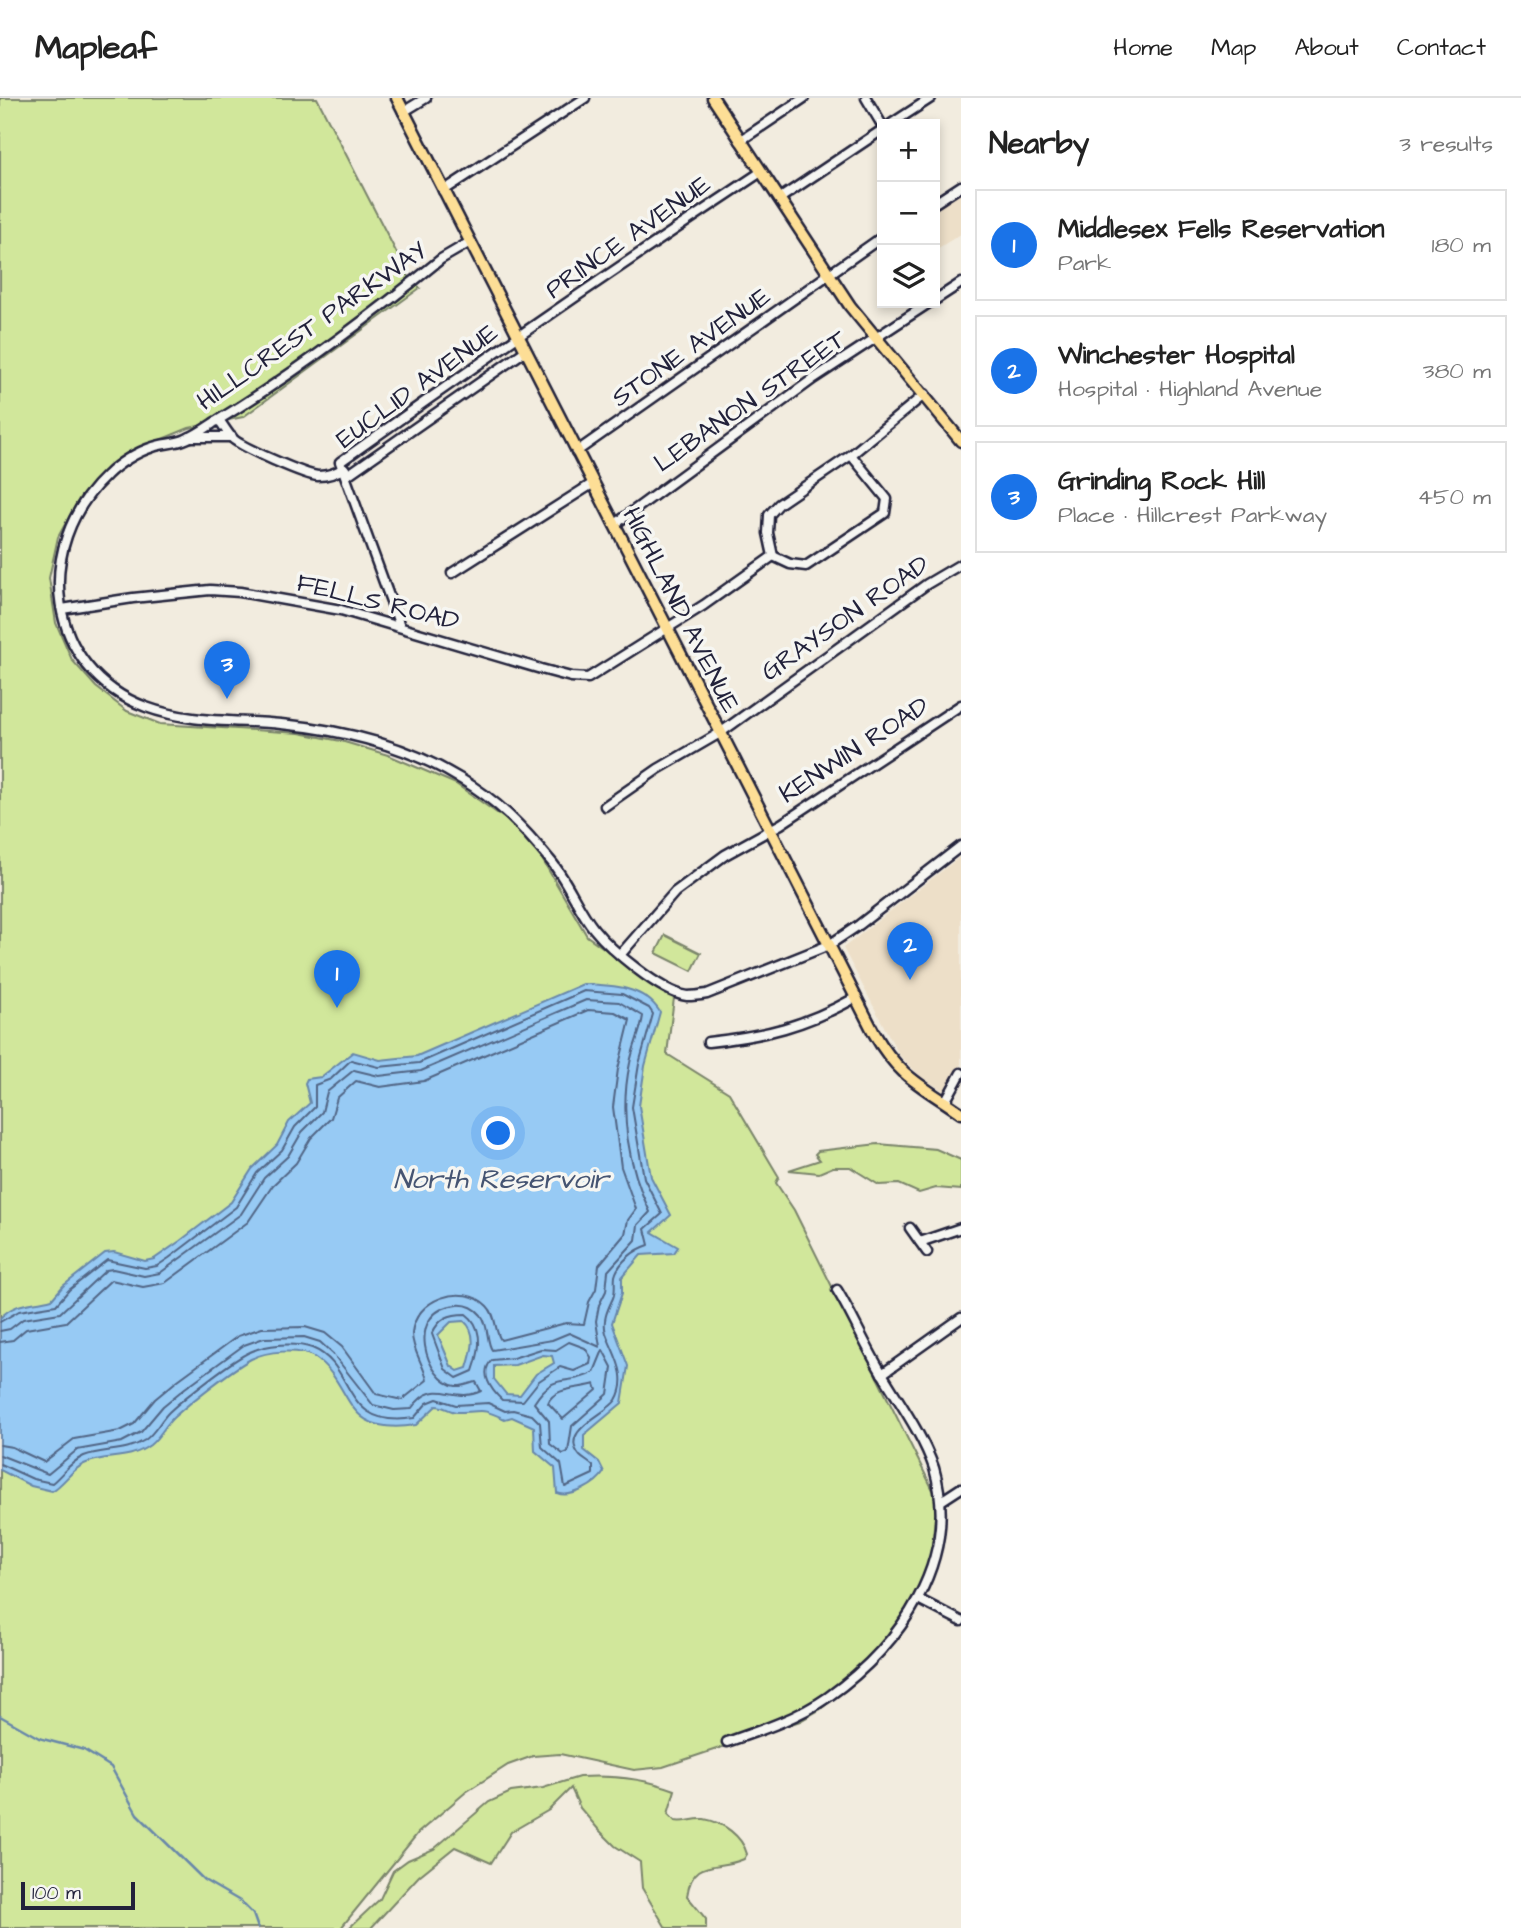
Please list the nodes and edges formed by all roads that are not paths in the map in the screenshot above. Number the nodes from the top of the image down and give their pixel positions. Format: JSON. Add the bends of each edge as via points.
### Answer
{"nodes":[{"id":1,"x":397,"y":98,"type":"edge"},
{"id":2,"x":426,"y":98,"type":"edge"},
{"id":3,"x":585,"y":98,"type":"edge"},
{"id":4,"x":713,"y":98,"type":"edge"},
{"id":5,"x":803,"y":98,"type":"edge"},
{"id":6,"x":866,"y":98,"type":"edge"},
{"id":7,"x":931,"y":98,"type":"edge"},
{"id":8,"x":404,"y":112,"type":"junction"},
{"id":9,"x":877,"y":119,"type":"edge"},
{"id":10,"x":899,"y":119,"type":"edge"},
{"id":11,"x":877,"y":131,"type":"edge"},
{"id":12,"x":740,"y":141,"type":"junction"},
{"id":13,"x":761,"y":172,"type":"junction"},
{"id":14,"x":961,"y":186,"type":"edge"},
{"id":15,"x":443,"y":191,"type":"junction"},
{"id":16,"x":779,"y":199,"type":"junction"},
{"id":17,"x":940,"y":200,"type":"edge"},
{"id":18,"x":877,"y":240,"type":"edge"},
{"id":19,"x":471,"y":242,"type":"junction"},
{"id":20,"x":828,"y":274,"type":"junction"},
{"id":21,"x":961,"y":284,"type":"edge"},
{"id":22,"x":940,"y":297,"type":"edge"},
{"id":23,"x":921,"y":308,"type":"edge"},
{"id":24,"x":877,"y":337,"type":"junction"},
{"id":25,"x":519,"y":338,"type":"junction"},
{"id":26,"x":526,"y":351,"type":"junction"},
{"id":27,"x":925,"y":394,"type":"junction"},
{"id":28,"x":219,"y":419,"type":"junction"},
{"id":29,"x":190,"y":437,"type":"junction"},
{"id":30,"x":232,"y":437,"type":"junction"},
{"id":31,"x":961,"y":440,"type":"edge"},
{"id":32,"x":576,"y":452,"type":"junction"},
{"id":33,"x":851,"y":455,"type":"junction"},
{"id":34,"x":344,"y":468,"type":"junction"},
{"id":35,"x":592,"y":484,"type":"junction"},
{"id":36,"x":614,"y":525,"type":"junction"},
{"id":37,"x":773,"y":556,"type":"junction"},
{"id":38,"x":961,"y":564,"type":"edge"},
{"id":39,"x":452,"y":573,"type":"dead end"},
{"id":40,"x":62,"y":609,"type":"junction"},
{"id":41,"x":400,"y":626,"type":"junction"},
{"id":42,"x":667,"y":628,"type":"junction"},
{"id":43,"x":961,"y":705,"type":"edge"},
{"id":44,"x":720,"y":733,"type":"junction"},
{"id":45,"x":606,"y":806,"type":"dead end"},
{"id":46,"x":770,"y":830,"type":"junction"},
{"id":47,"x":961,"y":846,"type":"edge"},
{"id":48,"x":829,"y":945,"type":"junction"},
{"id":49,"x":620,"y":955,"type":"junction"},
{"id":50,"x":855,"y":998,"type":"junction"},
{"id":51,"x":708,"y":1042,"type":"dead end"},
{"id":52,"x":961,"y":1073,"type":"edge"},
{"id":53,"x":945,"y":1102,"type":"junction"},
{"id":54,"x":961,"y":1113,"type":"edge"},
{"id":55,"x":910,"y":1228,"type":"dead end"},
{"id":56,"x":961,"y":1228,"type":"edge"},
{"id":57,"x":920,"y":1242,"type":"junction"},
{"id":58,"x":927,"y":1252,"type":"dead end"},
{"id":59,"x":837,"y":1290,"type":"dead end"},
{"id":60,"x":961,"y":1318,"type":"edge"},
{"id":61,"x":882,"y":1374,"type":"junction"},
{"id":62,"x":961,"y":1488,"type":"edge"},
{"id":63,"x":941,"y":1501,"type":"junction"},
{"id":64,"x":922,"y":1601,"type":"junction"},
{"id":65,"x":961,"y":1621,"type":"edge"},
{"id":66,"x":727,"y":1742,"type":"dead end"}],
"edges":[{"from":1,"to":8,"type":"main road","name":"HIGHLAND AVENUE"},
{"from":2,"to":8,"type":"street"},
{"from":3,"to":15,"type":"street"},
{"from":4,"to":12,"type":"main road"},
{"from":5,"to":12,"type":"street"},
{"from":6,"to":9,"type":"street"},
{"from":7,"to":10,"type":"street"},
{"from":8,"to":15,"type":"main road","name":"HIGHLAND AVENUE"},
{"from":11,"to":16,"type":"street"},
{"from":12,"to":13,"type":"main road"},
{"from":13,"to":16,"type":"main road"},
{"from":13,"to":25,"type":"street","name":"PRINCE AVENUE"},
{"from":14,"to":17,"type":"street"},
{"from":15,"to":19,"type":"main road","name":"HIGHLAND AVENUE"},
{"from":16,"to":20,"type":"main road"},
{"from":18,"to":20,"type":"street","name":"STONE AVENUE"},
{"from":19,"to":25,"type":"main road","name":"HIGHLAND AVENUE"},
{"from":19,"to":28,"type":"street","name":"HILLCREST PARKWAY"},
{"from":20,"to":24,"type":"main road"},
{"from":20,"to":32,"type":"street","name":"STONE AVENUE"},
{"from":21,"to":22,"type":"street"},
{"from":23,"to":24,"type":"street","name":"LEBANON STREET"},
{"from":24,"to":27,"type":"main road"},
{"from":24,"to":36,"type":"street","name":"LEBANON STREET"},
{"from":25,"to":26,"type":"main road","name":"HIGHLAND AVENUE"},
{"from":25,"to":34,"type":"street","name":"EUCLID AVENUE","via":[[340,462]]},
{"from":26,"to":32,"type":"main road","name":"HIGHLAND AVENUE"},
{"from":26,"to":34,"type":"street","name":"EUCLID AVENUE","via":[[349,474]]},
{"from":27,"to":31,"type":"main road"},
{"from":27,"to":33,"type":"street"},
{"from":28,"to":29,"type":"street","name":"HILLCREST PARKWAY"},
{"from":28,"to":30,"type":"street","name":"EUCLID AVENUE"},
{"from":29,"to":30,"type":"street"},
{"from":29,"to":40,"type":"street","name":"HILLCREST PARKWAY","via":[[131,457],[90,493],[62,545],[56,578]]},
{"from":30,"to":34,"type":"street","name":"EUCLID AVENUE","via":[[245,447],[316,476]]},
{"from":32,"to":35,"type":"main road","name":"HIGHLAND AVENUE"},
{"from":33,"to":37,"type":"street","via":[[769,515]]},
{"from":33,"to":37,"type":"street","via":[[887,499],[885,513],[806,566]]},
{"from":34,"to":41,"type":"street"},
{"from":35,"to":36,"type":"main road","name":"HIGHLAND AVENUE"},
{"from":35,"to":39,"type":"street"},
{"from":36,"to":42,"type":"main road","name":"HIGHLAND AVENUE"},
{"from":37,"to":42,"type":"street","name":"FELLS ROAD"},
{"from":38,"to":44,"type":"street","name":"GRAYSON ROAD"},
{"from":40,"to":41,"type":"street","name":"FELLS ROAD","via":[[210,590],[307,602]]},
{"from":40,"to":49,"type":"street","name":"HILLCREST PARKWAY","via":[[73,643],[93,672],[116,693],[146,707],[181,717],[280,724],[368,739],[423,758],[477,788],[509,813],[546,855],[594,929]]},
{"from":41,"to":42,"type":"street","name":"FELLS ROAD","via":[[541,669],[589,678]]},
{"from":42,"to":44,"type":"main road","name":"HIGHLAND AVENUE"},
{"from":43,"to":46,"type":"street","name":"KENWIN ROAD"},
{"from":44,"to":45,"type":"street","name":"GRAYSON ROAD"},
{"from":44,"to":46,"type":"main road","name":"HIGHLAND AVENUE"},
{"from":46,"to":48,"type":"main road","name":"HIGHLAND AVENUE"},
{"from":46,"to":49,"type":"street","name":"KENWIN ROAD","via":[[675,891]]},
{"from":47,"to":48,"type":"street"},
{"from":48,"to":49,"type":"street","name":"HILLCREST PARKWAY","via":[[707,994],[687,996]]},
{"from":48,"to":50,"type":"main road","name":"HIGHLAND AVENUE"},
{"from":50,"to":51,"type":"street","via":[[818,1019],[783,1030]]},
{"from":50,"to":53,"type":"main road","name":"HIGHLAND AVENUE","via":[[895,1066]]},
{"from":52,"to":53,"type":"street"},
{"from":53,"to":54,"type":"main road","name":"HIGHLAND AVENUE"},
{"from":55,"to":57,"type":"street"},
{"from":56,"to":57,"type":"street"},
{"from":57,"to":58,"type":"street"},
{"from":59,"to":61,"type":"street"},
{"from":60,"to":61,"type":"street"},
{"from":61,"to":63,"type":"street","via":[[920,1437]]},
{"from":62,"to":63,"type":"street"},
{"from":63,"to":64,"type":"street","via":[[937,1553]]},
{"from":64,"to":65,"type":"street"},
{"from":64,"to":66,"type":"street","via":[[866,1666],[827,1697],[791,1718]]}]}
